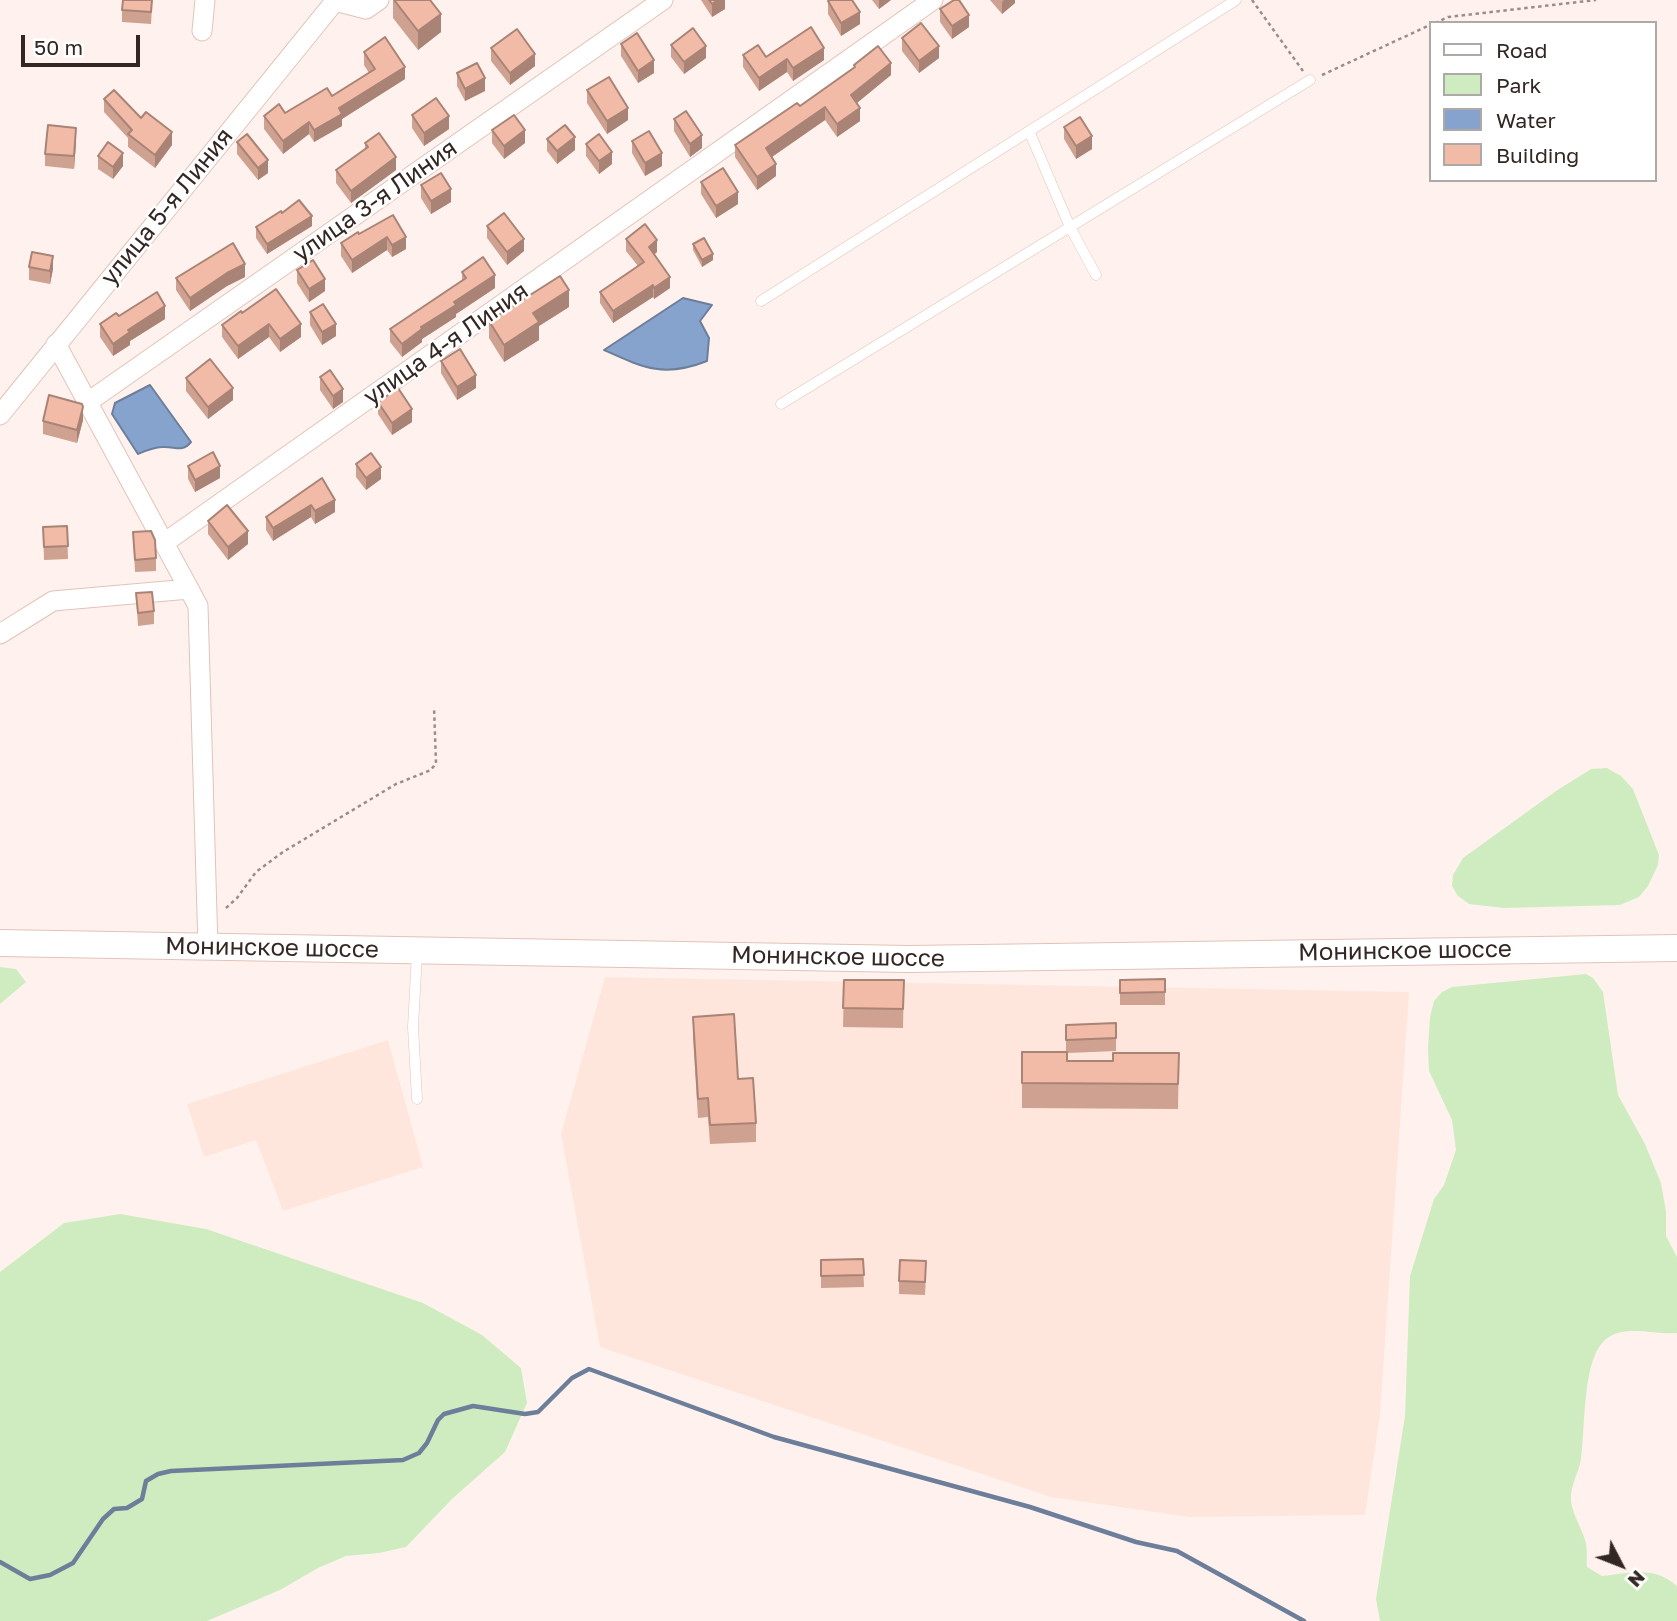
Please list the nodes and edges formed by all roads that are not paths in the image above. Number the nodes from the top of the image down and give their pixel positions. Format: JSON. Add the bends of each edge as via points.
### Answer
{"nodes":[{"id":1,"x":205,"y":0,"type":"edge"},
{"id":2,"x":379,"y":0,"type":"edge"},
{"id":3,"x":663,"y":0,"type":"edge"},
{"id":4,"x":933,"y":0,"type":"edge"},
{"id":5,"x":1236,"y":0,"type":"edge"},
{"id":6,"x":336,"y":1,"type":"edge"},
{"id":7,"x":202,"y":31,"type":"dead end"},
{"id":8,"x":1310,"y":80,"type":"road end"},
{"id":9,"x":1029,"y":131,"type":"junction"},
{"id":10,"x":1070,"y":227,"type":"junction"},
{"id":11,"x":1096,"y":275,"type":"dead end"},
{"id":12,"x":761,"y":301,"type":"dead end"},
{"id":13,"x":56,"y":344,"type":"junction"},
{"id":14,"x":88,"y":402,"type":"junction"},
{"id":15,"x":781,"y":404,"type":"dead end"},
{"id":16,"x":0,"y":415,"type":"edge"},
{"id":17,"x":164,"y":543,"type":"junction"},
{"id":18,"x":189,"y":589,"type":"junction"},
{"id":19,"x":0,"y":634,"type":"edge"},
{"id":20,"x":208,"y":936,"type":"junction"},
{"id":21,"x":0,"y":943,"type":"edge"},
{"id":22,"x":1677,"y":947,"type":"edge"},
{"id":23,"x":417,"y":951,"type":"junction"},
{"id":24,"x":416,"y":1099,"type":"dead end"}],
"edges":[{"from":1,"to":7,"type":"street"},
{"from":2,"to":6,"type":"street","via":[[366,9]]},
{"from":3,"to":14,"type":"street","name":"улица 3-я Линия"},
{"from":4,"to":17,"type":"street","name":"улица 4-я Линия"},
{"from":5,"to":9,"type":"lane"},
{"from":6,"to":13,"type":"street","name":"улица 5-я Линия"},
{"from":8,"to":10,"type":"lane"},
{"from":9,"to":10,"type":"lane"},
{"from":9,"to":12,"type":"lane"},
{"from":10,"to":11,"type":"lane"},
{"from":10,"to":15,"type":"lane"},
{"from":13,"to":14,"type":"street"},
{"from":13,"to":16,"type":"street","name":"улица 5-я Линия"},
{"from":14,"to":17,"type":"street"},
{"from":17,"to":18,"type":"street"},
{"from":18,"to":19,"type":"street","via":[[53,601]]},
{"from":18,"to":20,"type":"street","via":[[198,606]]},
{"from":20,"to":21,"type":"main road","name":"Монинское шоссе"},
{"from":20,"to":23,"type":"main road","name":"Монинское шоссе"},
{"from":22,"to":23,"type":"main road","name":"Монинское шоссе","via":[[909,958]]},
{"from":23,"to":24,"type":"lane"}]}
